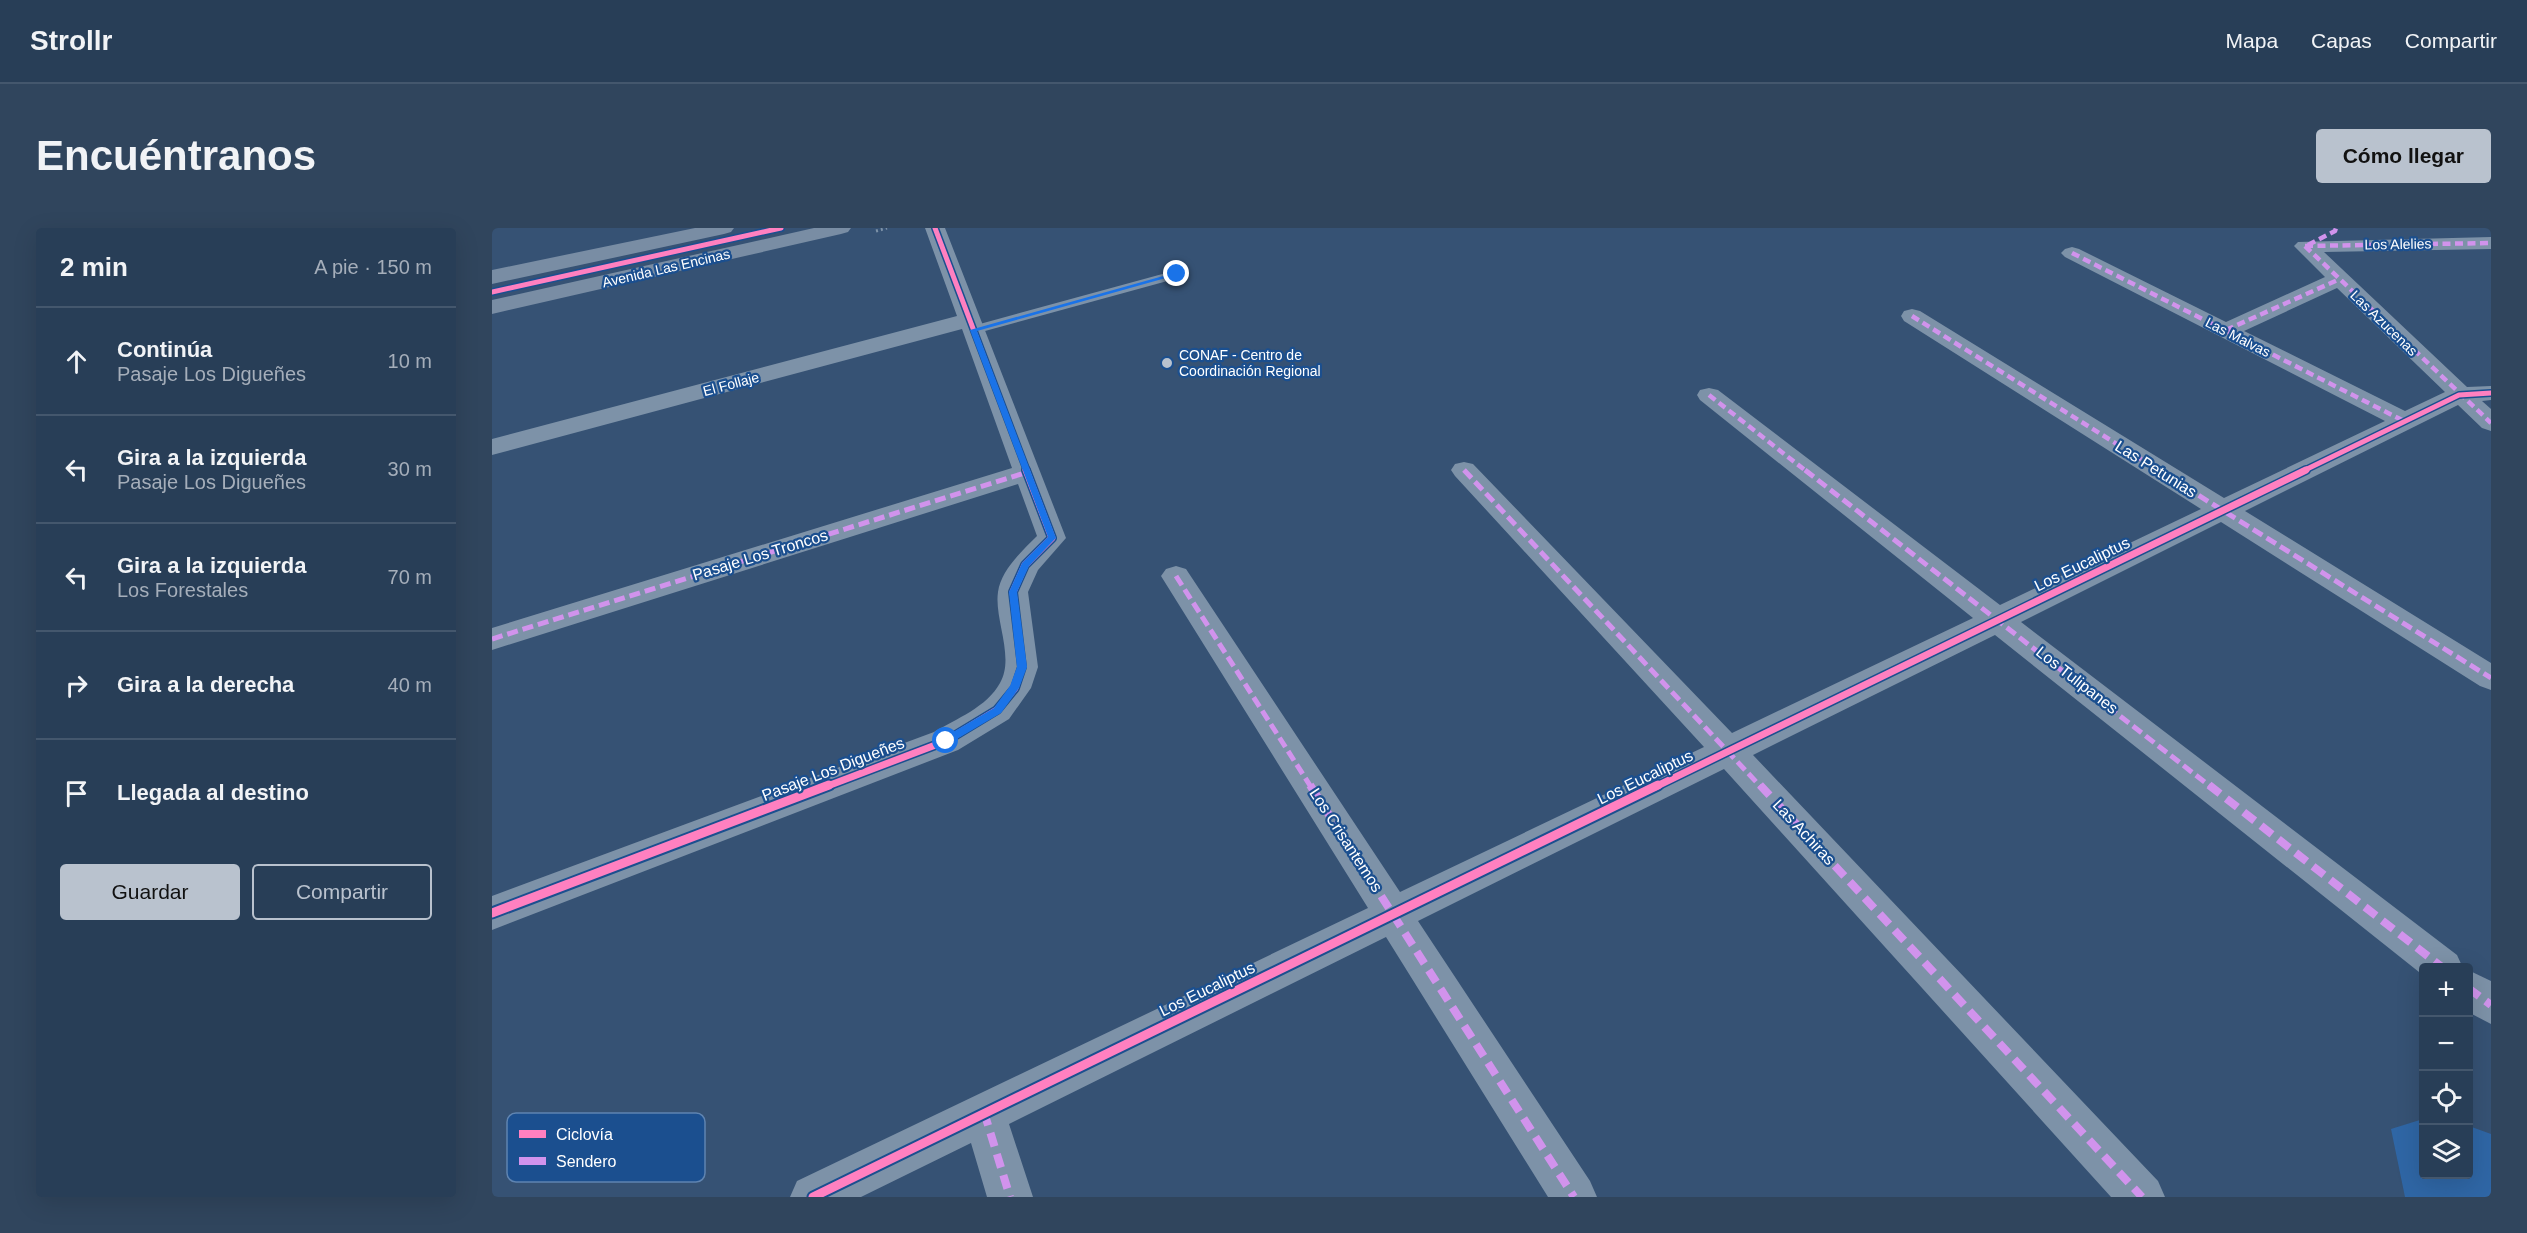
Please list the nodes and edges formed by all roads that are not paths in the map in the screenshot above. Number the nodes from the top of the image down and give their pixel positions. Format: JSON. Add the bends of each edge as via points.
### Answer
{"nodes":[{"id":1,"x":724,"y":228,"type":"edge"},
{"id":2,"x":841,"y":228,"type":"edge"},
{"id":3,"x":935,"y":228,"type":"edge"},
{"id":4,"x":2336,"y":228,"type":"edge"},
{"id":5,"x":2491,"y":243,"type":"edge"},
{"id":6,"x":2305,"y":246,"type":"junction"},
{"id":7,"x":2072,"y":253,"type":"dead end"},
{"id":8,"x":1177,"y":274,"type":"dead end"},
{"id":9,"x":492,"y":277,"type":"edge"},
{"id":10,"x":2340,"y":279,"type":"junction"},
{"id":11,"x":492,"y":307,"type":"edge"},
{"id":12,"x":1912,"y":316,"type":"dead end"},
{"id":13,"x":972,"y":325,"type":"junction"},
{"id":14,"x":2226,"y":330,"type":"junction"},
{"id":15,"x":1709,"y":394,"type":"dead end"},
{"id":16,"x":2475,"y":394,"type":"edge"},
{"id":17,"x":2404,"y":421,"type":"junction"},
{"id":18,"x":2491,"y":423,"type":"edge"},
{"id":19,"x":492,"y":447,"type":"edge"},
{"id":20,"x":1464,"y":470,"type":"dead end"},
{"id":21,"x":1028,"y":472,"type":"junction"},
{"id":22,"x":2222,"y":510,"type":"junction"},
{"id":23,"x":1176,"y":576,"type":"dead end"},
{"id":24,"x":1999,"y":620,"type":"junction"},
{"id":25,"x":492,"y":639,"type":"edge"},
{"id":26,"x":2491,"y":678,"type":"edge"},
{"id":27,"x":1729,"y":752,"type":"junction"},
{"id":28,"x":492,"y":913,"type":"edge"},
{"id":29,"x":1394,"y":914,"type":"junction"},
{"id":30,"x":2437,"y":963,"type":"edge"},
{"id":31,"x":2473,"y":991,"type":"edge"},
{"id":32,"x":2491,"y":1005,"type":"edge"},
{"id":33,"x":984,"y":1112,"type":"junction"},
{"id":34,"x":813,"y":1197,"type":"edge"},
{"id":35,"x":1010,"y":1197,"type":"edge"},
{"id":36,"x":1574,"y":1197,"type":"edge"},
{"id":37,"x":2142,"y":1197,"type":"edge"}],
"edges":[{"from":1,"to":9,"type":"main road","name":"Avenida Las Encinas"},
{"from":2,"to":11,"type":"main road","name":"Avenida Las Encinas"},
{"from":3,"to":13,"type":"street"},
{"from":4,"to":6,"type":"street"},
{"from":5,"to":6,"type":"street","name":"Los Alelies"},
{"from":6,"to":10,"type":"street","name":"Las Azucenas"},
{"from":7,"to":14,"type":"street","name":"Las Malvas"},
{"from":8,"to":13,"type":"lane"},
{"from":10,"to":14,"type":"street"},
{"from":10,"to":16,"type":"street","name":"Las Azucenas"},
{"from":12,"to":22,"type":"street","name":"Las Petunias"},
{"from":13,"to":19,"type":"street","name":"El Follaje"},
{"from":13,"to":21,"type":"street"},
{"from":14,"to":17,"type":"street","name":"Las Malvas"},
{"from":15,"to":24,"type":"street","name":"Los Tulipanes"},
{"from":16,"to":17,"type":"street","name":"Los Eucaliptus"},
{"from":16,"to":18,"type":"street","name":"Las Azucenas"},
{"from":17,"to":22,"type":"street","name":"Los Eucaliptus"},
{"from":20,"to":27,"type":"street","name":"Las Achiras"},
{"from":21,"to":25,"type":"street","name":"Pasaje Los Troncos"},
{"from":21,"to":28,"type":"street","name":"Pasaje Los Digueñes","via":[[1052,538],[1025,565],[1013,592],[1022,667],[1015,688],[997,710],[946,741]]},
{"from":22,"to":24,"type":"street","name":"Los Eucaliptus"},
{"from":22,"to":26,"type":"street","name":"Las Petunias"},
{"from":23,"to":29,"type":"street","name":"Los Crisantemos"},
{"from":24,"to":27,"type":"street","name":"Los Eucaliptus"},
{"from":24,"to":30,"type":"street","name":"Los Tulipanes"},
{"from":27,"to":29,"type":"street","name":"Los Eucaliptus"},
{"from":27,"to":37,"type":"street","name":"Las Achiras"},
{"from":29,"to":33,"type":"street","name":"Los Eucaliptus"},
{"from":29,"to":36,"type":"street","name":"Los Crisantemos"},
{"from":31,"to":32,"type":"street"},
{"from":33,"to":34,"type":"street","name":"Los Eucaliptus"},
{"from":33,"to":35,"type":"street"}]}
